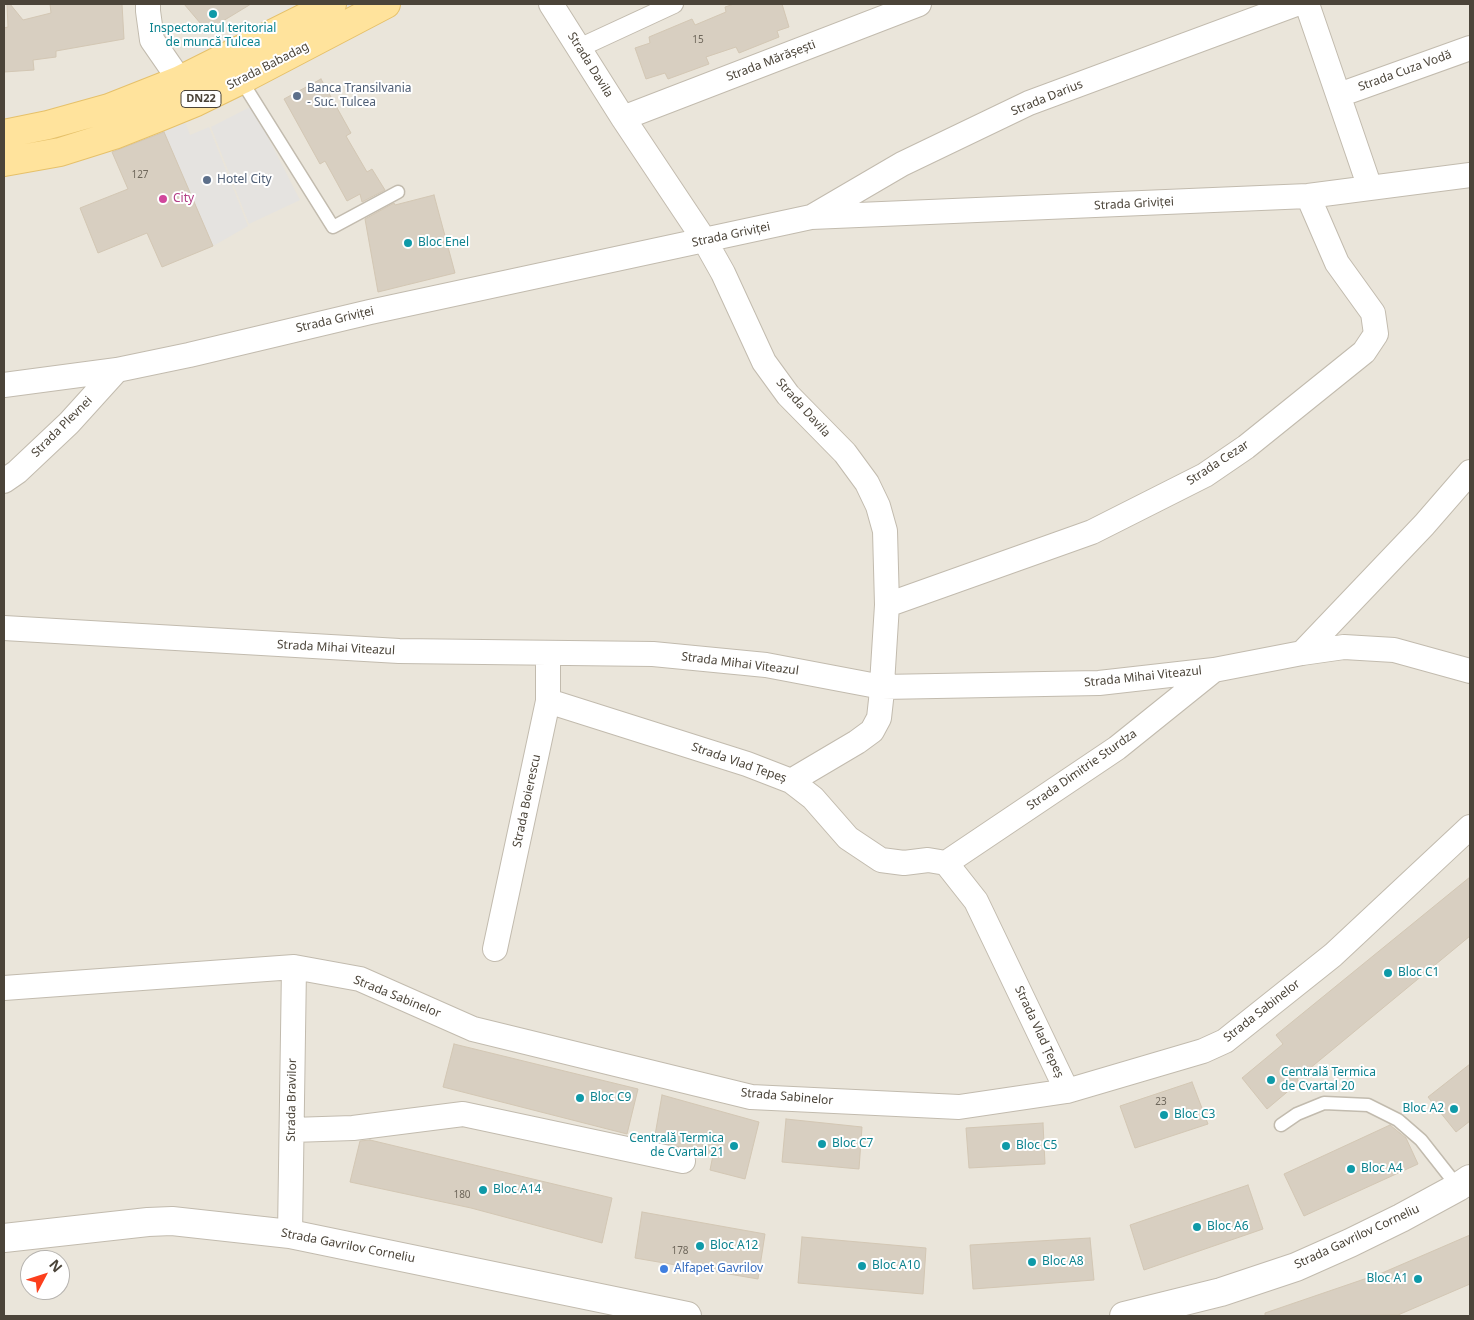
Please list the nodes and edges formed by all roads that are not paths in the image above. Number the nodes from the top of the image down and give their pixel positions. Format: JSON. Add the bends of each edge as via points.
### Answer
{"nodes":[{"id":1,"x":148,"y":4,"type":"edge"},
{"id":2,"x":332,"y":4,"type":"edge"},
{"id":3,"x":386,"y":4,"type":"edge"},
{"id":4,"x":552,"y":4,"type":"edge"},
{"id":5,"x":674,"y":4,"type":"edge"},
{"id":6,"x":919,"y":4,"type":"edge"},
{"id":7,"x":1296,"y":4,"type":"edge"},
{"id":8,"x":1307,"y":4,"type":"edge"},
{"id":9,"x":579,"y":48,"type":"junction"},
{"id":10,"x":1470,"y":48,"type":"edge"},
{"id":11,"x":180,"y":80,"type":"junction"},
{"id":12,"x":241,"y":80,"type":"junction"},
{"id":13,"x":1339,"y":95,"type":"junction"},
{"id":14,"x":196,"y":102,"type":"junction"},
{"id":15,"x":623,"y":118,"type":"junction"},
{"id":16,"x":4,"y":134,"type":"edge"},
{"id":17,"x":4,"y":162,"type":"edge"},
{"id":18,"x":1470,"y":175,"type":"edge"},
{"id":19,"x":1370,"y":188,"type":"junction"},
{"id":20,"x":398,"y":192,"type":"dead end"},
{"id":21,"x":1308,"y":196,"type":"junction"},
{"id":22,"x":811,"y":217,"type":"junction"},
{"id":23,"x":704,"y":240,"type":"junction"},
{"id":24,"x":117,"y":370,"type":"junction"},
{"id":25,"x":4,"y":385,"type":"edge"},
{"id":26,"x":1470,"y":472,"type":"edge"},
{"id":27,"x":4,"y":481,"type":"edge"},
{"id":28,"x":887,"y":605,"type":"junction"},
{"id":29,"x":4,"y":628,"type":"edge"},
{"id":30,"x":548,"y":653,"type":"junction"},
{"id":31,"x":1302,"y":653,"type":"junction"},
{"id":32,"x":1214,"y":670,"type":"junction"},
{"id":33,"x":1470,"y":671,"type":"edge"},
{"id":34,"x":882,"y":688,"type":"junction"},
{"id":35,"x":548,"y":701,"type":"junction"},
{"id":36,"x":791,"y":781,"type":"junction"},
{"id":37,"x":1470,"y":827,"type":"edge"},
{"id":38,"x":946,"y":863,"type":"junction"},
{"id":39,"x":495,"y":948,"type":"dead end"},
{"id":40,"x":294,"y":967,"type":"junction"},
{"id":41,"x":4,"y":988,"type":"edge"},
{"id":42,"x":1067,"y":1091,"type":"junction"},
{"id":43,"x":1282,"y":1125,"type":"dead end"},
{"id":44,"x":292,"y":1130,"type":"junction"},
{"id":45,"x":683,"y":1161,"type":"dead end"},
{"id":46,"x":1464,"y":1183,"type":"edge"},
{"id":47,"x":290,"y":1234,"type":"junction"},
{"id":48,"x":4,"y":1238,"type":"edge"},
{"id":49,"x":688,"y":1316,"type":"edge"},
{"id":50,"x":1124,"y":1316,"type":"edge"}],
"edges":[{"from":1,"to":11,"type":"street","via":[[152,40]]},
{"from":2,"to":11,"type":"main road","name":"Strada Babadag"},
{"from":3,"to":12,"type":"main road","name":"Strada Babadag","number":"DN22"},
{"from":4,"to":9,"type":"street","name":"Strada Davila"},
{"from":5,"to":9,"type":"street"},
{"from":6,"to":15,"type":"street","name":"Strada Mărășești"},
{"from":7,"to":22,"type":"street","name":"Strada Darius","via":[[1029,103],[902,164]]},
{"from":8,"to":13,"type":"street"},
{"from":9,"to":15,"type":"street","name":"Strada Davila"},
{"from":10,"to":13,"type":"street","name":"Strada Cuza Vodă"},
{"from":11,"to":14,"type":"street"},
{"from":11,"to":16,"type":"main road","name":"Strada Babadag","via":[[109,108]]},
{"from":12,"to":14,"type":"main road","name":"Strada Babadag","number":"DN22"},
{"from":12,"to":20,"type":"lane","via":[[333,227]]},
{"from":13,"to":19,"type":"street"},
{"from":14,"to":17,"type":"main road","name":"Strada Babadag","number":"DN22","via":[[114,135],[60,152]]},
{"from":15,"to":23,"type":"street","name":"Strada Davila"},
{"from":18,"to":19,"type":"street","name":"Strada Griviței"},
{"from":19,"to":21,"type":"street","name":"Strada Griviței"},
{"from":21,"to":22,"type":"street","name":"Strada Griviței"},
{"from":21,"to":28,"type":"street","name":"Strada Cezar","via":[[1337,263],[1373,314],[1376,334],[1364,352],[1246,447],[1205,475],[1092,532]]},
{"from":22,"to":23,"type":"street","name":"Strada Griviței"},
{"from":23,"to":24,"type":"street","name":"Strada Griviței"},
{"from":23,"to":28,"type":"street","name":"Strada Davila","via":[[764,362],[788,395],[845,453],[867,483],[885,531]]},
{"from":24,"to":25,"type":"street","name":"Strada Griviței"},
{"from":24,"to":27,"type":"street","name":"Strada Plevnei","via":[[69,423]]},
{"from":26,"to":31,"type":"street"},
{"from":28,"to":34,"type":"street","name":"Strada Davila"},
{"from":29,"to":30,"type":"street","name":"Strada Mihai Viteazul","via":[[399,651]]},
{"from":30,"to":34,"type":"street","name":"Strada Mihai Viteazul","via":[[653,654],[766,665]]},
{"from":30,"to":35,"type":"street","name":"Strada Boierescu"},
{"from":31,"to":32,"type":"street","name":"Strada Mihai Viteazul"},
{"from":31,"to":33,"type":"street","name":"Strada Mihai Viteazul","via":[[1344,647],[1394,650]]},
{"from":32,"to":34,"type":"street","name":"Strada Mihai Viteazul","via":[[1099,683]]},
{"from":32,"to":38,"type":"street","name":"Strada Dimitrie Sturdza","via":[[1117,748]]},
{"from":34,"to":36,"type":"street","name":"Strada Davila","via":[[879,718],[872,731]]},
{"from":35,"to":36,"type":"street","name":"Strada Vlad Țepeș"},
{"from":35,"to":39,"type":"street","name":"Strada Boierescu"},
{"from":36,"to":38,"type":"street","name":"Strada Vlad Țepeș","via":[[813,798],[848,838],[881,860]]},
{"from":37,"to":42,"type":"street","name":"Strada Sabinelor","via":[[1333,955],[1225,1041],[1203,1051]]},
{"from":38,"to":42,"type":"street","name":"Strada Vlad Țepeș","via":[[976,901]]},
{"from":40,"to":41,"type":"street","name":"Strada Sabinelor"},
{"from":40,"to":42,"type":"street","name":"Strada Sabinelor","via":[[360,979],[473,1029],[751,1097],[959,1108]]},
{"from":40,"to":44,"type":"street","name":"Strada Bravilor"},
{"from":43,"to":46,"type":"lane","via":[[1297,1114],[1324,1103],[1368,1105],[1398,1120]]},
{"from":44,"to":45,"type":"street","via":[[353,1128],[463,1114]]},
{"from":44,"to":47,"type":"street","name":"Strada Bravilor"},
{"from":46,"to":50,"type":"street","name":"Strada Gavrilov Corneliu","via":[[1359,1239],[1296,1267],[1221,1292]]},
{"from":47,"to":48,"type":"street","name":"Strada Gavrilov Corneliu","via":[[172,1221]]},
{"from":47,"to":49,"type":"street","name":"Strada Gavrilov Corneliu"}]}
